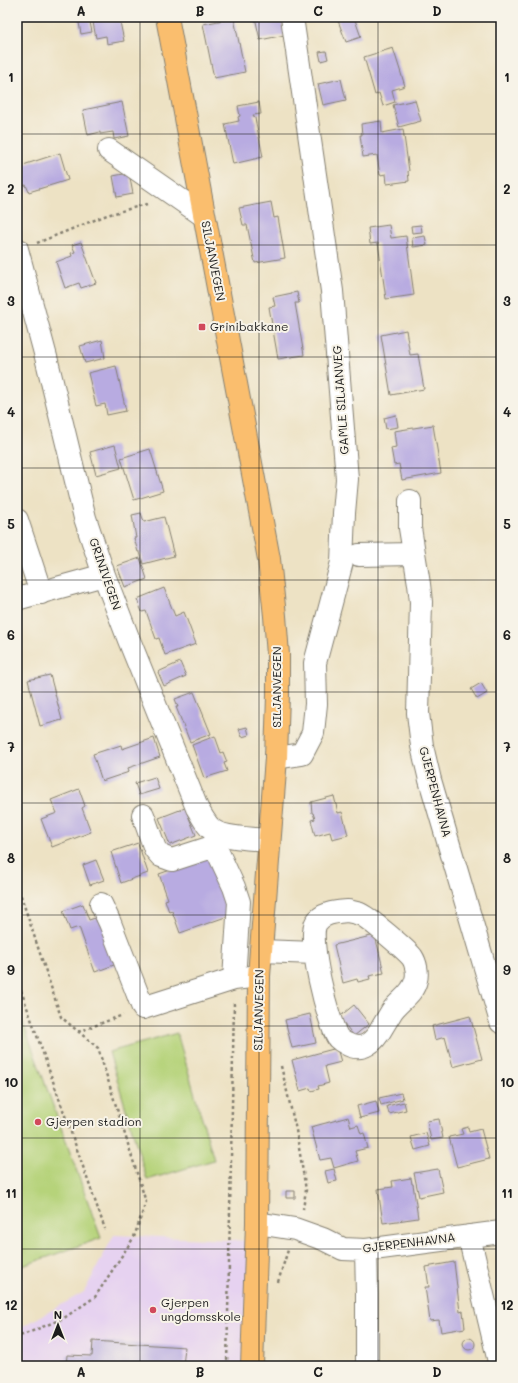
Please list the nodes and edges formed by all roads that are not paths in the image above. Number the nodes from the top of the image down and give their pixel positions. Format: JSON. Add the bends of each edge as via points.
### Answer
{"nodes":[{"id":1,"x":167,"y":17,"type":"edge"},
{"id":2,"x":292,"y":17,"type":"edge"},
{"id":3,"x":109,"y":150,"type":"dead end"},
{"id":4,"x":204,"y":216,"type":"junction"},
{"id":5,"x":17,"y":250,"type":"edge"},
{"id":6,"x":410,"y":501,"type":"dead end"},
{"id":7,"x":17,"y":520,"type":"edge"},
{"id":8,"x":414,"y":554,"type":"junction"},
{"id":9,"x":359,"y":555,"type":"dead end"},
{"id":10,"x":104,"y":575,"type":"junction"},
{"id":11,"x":41,"y":593,"type":"junction"},
{"id":12,"x":17,"y":599,"type":"edge"},
{"id":13,"x":276,"y":758,"type":"junction"},
{"id":14,"x":143,"y":815,"type":"dead end"},
{"id":15,"x":216,"y":839,"type":"junction"},
{"id":16,"x":269,"y":840,"type":"junction"},
{"id":17,"x":101,"y":904,"type":"dead end"},
{"id":18,"x":261,"y":951,"type":"junction"},
{"id":19,"x":315,"y":953,"type":"junction"},
{"id":20,"x":259,"y":976,"type":"junction"},
{"id":21,"x":234,"y":979,"type":"junction"},
{"id":22,"x":501,"y":1022,"type":"edge"},
{"id":23,"x":257,"y":1223,"type":"junction"},
{"id":24,"x":501,"y":1232,"type":"edge"},
{"id":25,"x":469,"y":1236,"type":"junction"},
{"id":26,"x":366,"y":1250,"type":"junction"},
{"id":27,"x":252,"y":1366,"type":"edge"},
{"id":28,"x":367,"y":1366,"type":"edge"},
{"id":29,"x":500,"y":1366,"type":"edge"}],
"edges":[{"from":1,"to":4,"type":"main road","name":"SILJANVEGEN"},
{"from":2,"to":13,"type":"street","name":"GAMLE SILJANVEG","via":[[332,292],[347,479],[342,562],[315,663],[316,704],[313,733],[302,754]]},
{"from":3,"to":4,"type":"street"},
{"from":4,"to":13,"type":"main road","name":"SILJANVEGEN","via":[[269,559],[278,655]]},
{"from":5,"to":10,"type":"street","name":"GRINIVEGEN","via":[[86,518]]},
{"from":6,"to":8,"type":"street","name":"GJERPENHAVNA","via":[[410,528]]},
{"from":7,"to":11,"type":"street"},
{"from":8,"to":9,"type":"street"},
{"from":8,"to":22,"type":"street","name":"GJERPENHAVNA","via":[[421,602],[418,713],[422,746]]},
{"from":10,"to":11,"type":"street"},
{"from":10,"to":15,"type":"street","name":"GRINIVEGEN","via":[[197,808]]},
{"from":11,"to":12,"type":"street"},
{"from":13,"to":16,"type":"main road","name":"SILJANVEGEN"},
{"from":14,"to":15,"type":"street","via":[[155,848],[161,856],[172,860]]},
{"from":15,"to":16,"type":"street","via":[[234,836]]},
{"from":15,"to":21,"type":"street","via":[[239,902]]},
{"from":16,"to":18,"type":"main road","name":"SILJANVEGEN"},
{"from":17,"to":21,"type":"street","via":[[143,1008]]},
{"from":18,"to":19,"type":"street"},
{"from":18,"to":20,"type":"main road","name":"SILJANVEGEN"},
{"from":19,"to":19,"type":"street","via":[[315,924],[322,917],[348,911],[361,915],[377,926],[412,957],[417,980],[410,993],[393,1010],[377,1038],[365,1047],[352,1047],[338,1039],[327,1011]]},
{"from":20,"to":21,"type":"street"},
{"from":20,"to":23,"type":"main road","name":"SILJANVEGEN"},
{"from":23,"to":26,"type":"street","name":"GJERPENHAVNA","via":[[295,1229],[343,1248]]},
{"from":23,"to":27,"type":"main road","name":"SILJANVEGEN"},
{"from":24,"to":25,"type":"street","name":"GJERPENHAVNA"},
{"from":25,"to":26,"type":"street","name":"GJERPENHAVNA"},
{"from":25,"to":29,"type":"street","name":"GJERPENHAVNA"},
{"from":26,"to":28,"type":"street"}]}
